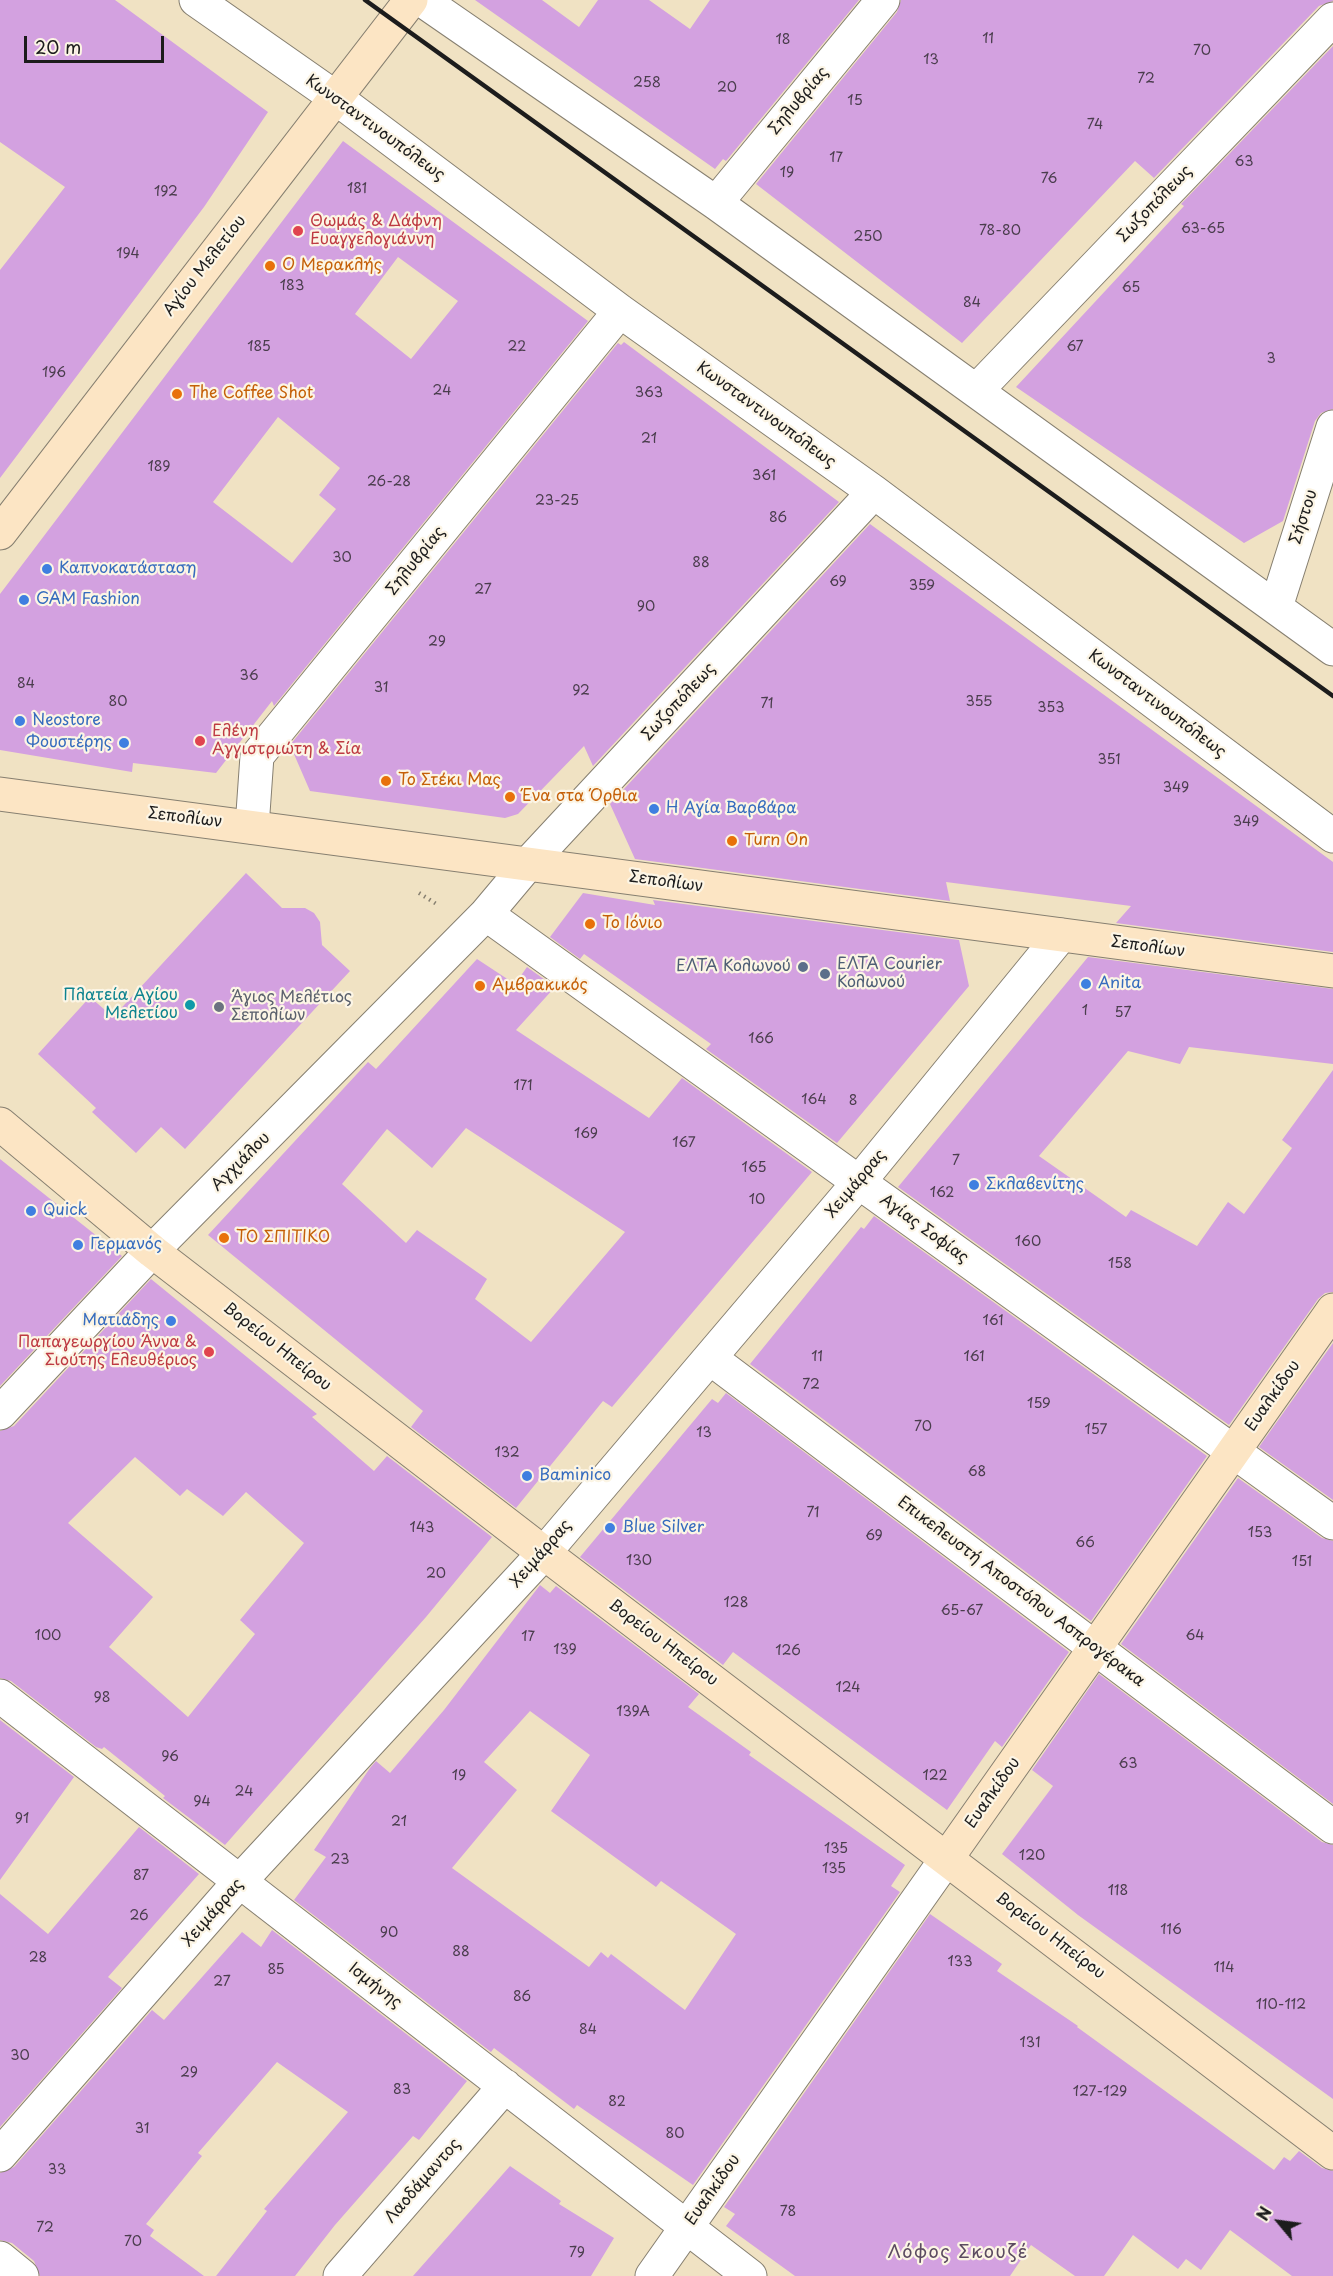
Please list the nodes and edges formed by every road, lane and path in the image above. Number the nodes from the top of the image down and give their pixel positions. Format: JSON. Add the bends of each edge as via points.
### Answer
{"nodes":[{"id":1,"x":196,"y":0,"type":"edge"},
{"id":2,"x":411,"y":0,"type":"edge"},
{"id":3,"x":422,"y":0,"type":"edge"},
{"id":4,"x":883,"y":0,"type":"edge"},
{"id":5,"x":1333,"y":19,"type":"edge"},
{"id":6,"x":336,"y":98,"type":"junction"},
{"id":7,"x":716,"y":203,"type":"junction"},
{"id":8,"x":620,"y":311,"type":"junction"},
{"id":9,"x":977,"y":390,"type":"junction"},
{"id":10,"x":1333,"y":427,"type":"edge"},
{"id":11,"x":874,"y":492,"type":"junction"},
{"id":12,"x":0,"y":533,"type":"edge"},
{"id":13,"x":1276,"y":608,"type":"junction"},
{"id":14,"x":1333,"y":649,"type":"edge"},
{"id":15,"x":0,"y":794,"type":"edge"},
{"id":16,"x":252,"y":827,"type":"junction"},
{"id":17,"x":1333,"y":836,"type":"edge"},
{"id":18,"x":528,"y":864,"type":"junction"},
{"id":19,"x":486,"y":914,"type":"junction"},
{"id":20,"x":1061,"y":935,"type":"junction"},
{"id":21,"x":1333,"y":971,"type":"edge"},
{"id":22,"x":0,"y":1124,"type":"edge"},
{"id":23,"x":859,"y":1182,"type":"junction"},
{"id":24,"x":152,"y":1251,"type":"junction"},
{"id":25,"x":1333,"y":1310,"type":"edge"},
{"id":26,"x":710,"y":1358,"type":"junction"},
{"id":27,"x":0,"y":1413,"type":"edge"},
{"id":28,"x":1234,"y":1451,"type":"junction"},
{"id":29,"x":1333,"y":1523,"type":"edge"},
{"id":30,"x":544,"y":1553,"type":"junction"},
{"id":31,"x":1095,"y":1647,"type":"junction"},
{"id":32,"x":0,"y":1696,"type":"edge"},
{"id":33,"x":1333,"y":1827,"type":"edge"},
{"id":34,"x":947,"y":1858,"type":"junction"},
{"id":35,"x":240,"y":1881,"type":"junction"},
{"id":36,"x":505,"y":2086,"type":"junction"},
{"id":37,"x":1333,"y":2153,"type":"edge"},
{"id":38,"x":0,"y":2155,"type":"edge"},
{"id":39,"x":687,"y":2227,"type":"junction"},
{"id":40,"x":0,"y":2258,"type":"edge"},
{"id":41,"x":22,"y":2276,"type":"edge"},
{"id":42,"x":340,"y":2276,"type":"edge"},
{"id":43,"x":652,"y":2276,"type":"edge"},
{"id":44,"x":750,"y":2276,"type":"edge"}],
"edges":[{"from":1,"to":6,"type":"street","name":"Κωνσταντινουπόλεως"},
{"from":2,"to":6,"type":"street","name":"Αγίου Μελετίου"},
{"from":3,"to":7,"type":"street"},
{"from":4,"to":7,"type":"street","name":"Σηλυβρίας"},
{"from":5,"to":9,"type":"street","name":"Σωζοπόλεως"},
{"from":6,"to":8,"type":"street","name":"Κωνσταντινουπόλεως"},
{"from":6,"to":12,"type":"street","name":"Αγίου Μελετίου"},
{"from":7,"to":9,"type":"street"},
{"from":8,"to":11,"type":"street","name":"Κωνσταντινουπόλεως"},
{"from":8,"to":16,"type":"street","name":"Σηλυβρίας","via":[[257,756]]},
{"from":9,"to":13,"type":"street"},
{"from":10,"to":13,"type":"street","name":"Σήστου"},
{"from":11,"to":17,"type":"street","name":"Κωνσταντινουπόλεως"},
{"from":11,"to":18,"type":"street","name":"Σωζοπόλεως"},
{"from":13,"to":14,"type":"street"},
{"from":15,"to":16,"type":"street","name":"Σεπολίων"},
{"from":16,"to":18,"type":"street","name":"Σεπολίων"},
{"from":18,"to":19,"type":"street","name":"Σωζοπόλεως"},
{"from":18,"to":20,"type":"street","name":"Σεπολίων"},
{"from":19,"to":23,"type":"street","name":"Αγίας Σοφίας"},
{"from":19,"to":24,"type":"street","name":"Αγχιάλου"},
{"from":20,"to":21,"type":"street","name":"Σεπολίων"},
{"from":20,"to":23,"type":"street","name":"Χειμάρρας"},
{"from":22,"to":24,"type":"street","name":"Βορείου Ηπείρου"},
{"from":23,"to":26,"type":"street","name":"Χειμάρρας"},
{"from":23,"to":28,"type":"street","name":"Αγίας Σοφίας"},
{"from":24,"to":27,"type":"street","name":"Αγχιάλου"},
{"from":24,"to":30,"type":"street","name":"Βορείου Ηπείρου"},
{"from":25,"to":28,"type":"street","name":"Ευαλκίδου"},
{"from":26,"to":30,"type":"street","name":"Χειμάρρας"},
{"from":26,"to":31,"type":"street","name":"Επικελευστή Αποστόλου Ασπρογέρακα"},
{"from":28,"to":29,"type":"street","name":"Αγίας Σοφίας"},
{"from":28,"to":31,"type":"street","name":"Ευαλκίδου"},
{"from":30,"to":34,"type":"street","name":"Βορείου Ηπείρου"},
{"from":30,"to":35,"type":"street","name":"Χειμάρρας"},
{"from":31,"to":33,"type":"street","name":"Επικελευστή Αποστόλου Ασπρογέρακα"},
{"from":31,"to":34,"type":"street","name":"Ευαλκίδου"},
{"from":32,"to":35,"type":"street","name":"Ισμήνης"},
{"from":34,"to":37,"type":"street","name":"Βορείου Ηπείρου"},
{"from":34,"to":39,"type":"street","name":"Ευαλκίδου"},
{"from":35,"to":36,"type":"street","name":"Ισμήνης"},
{"from":35,"to":38,"type":"street","name":"Χειμάρρας"},
{"from":36,"to":39,"type":"street","name":"Ισμήνης"},
{"from":36,"to":42,"type":"street","name":"Λαοδάμαντος"},
{"from":39,"to":43,"type":"street","name":"Ευαλκίδου"},
{"from":39,"to":44,"type":"street","name":"Ισμήνης"},
{"from":40,"to":41,"type":"street"}]}
